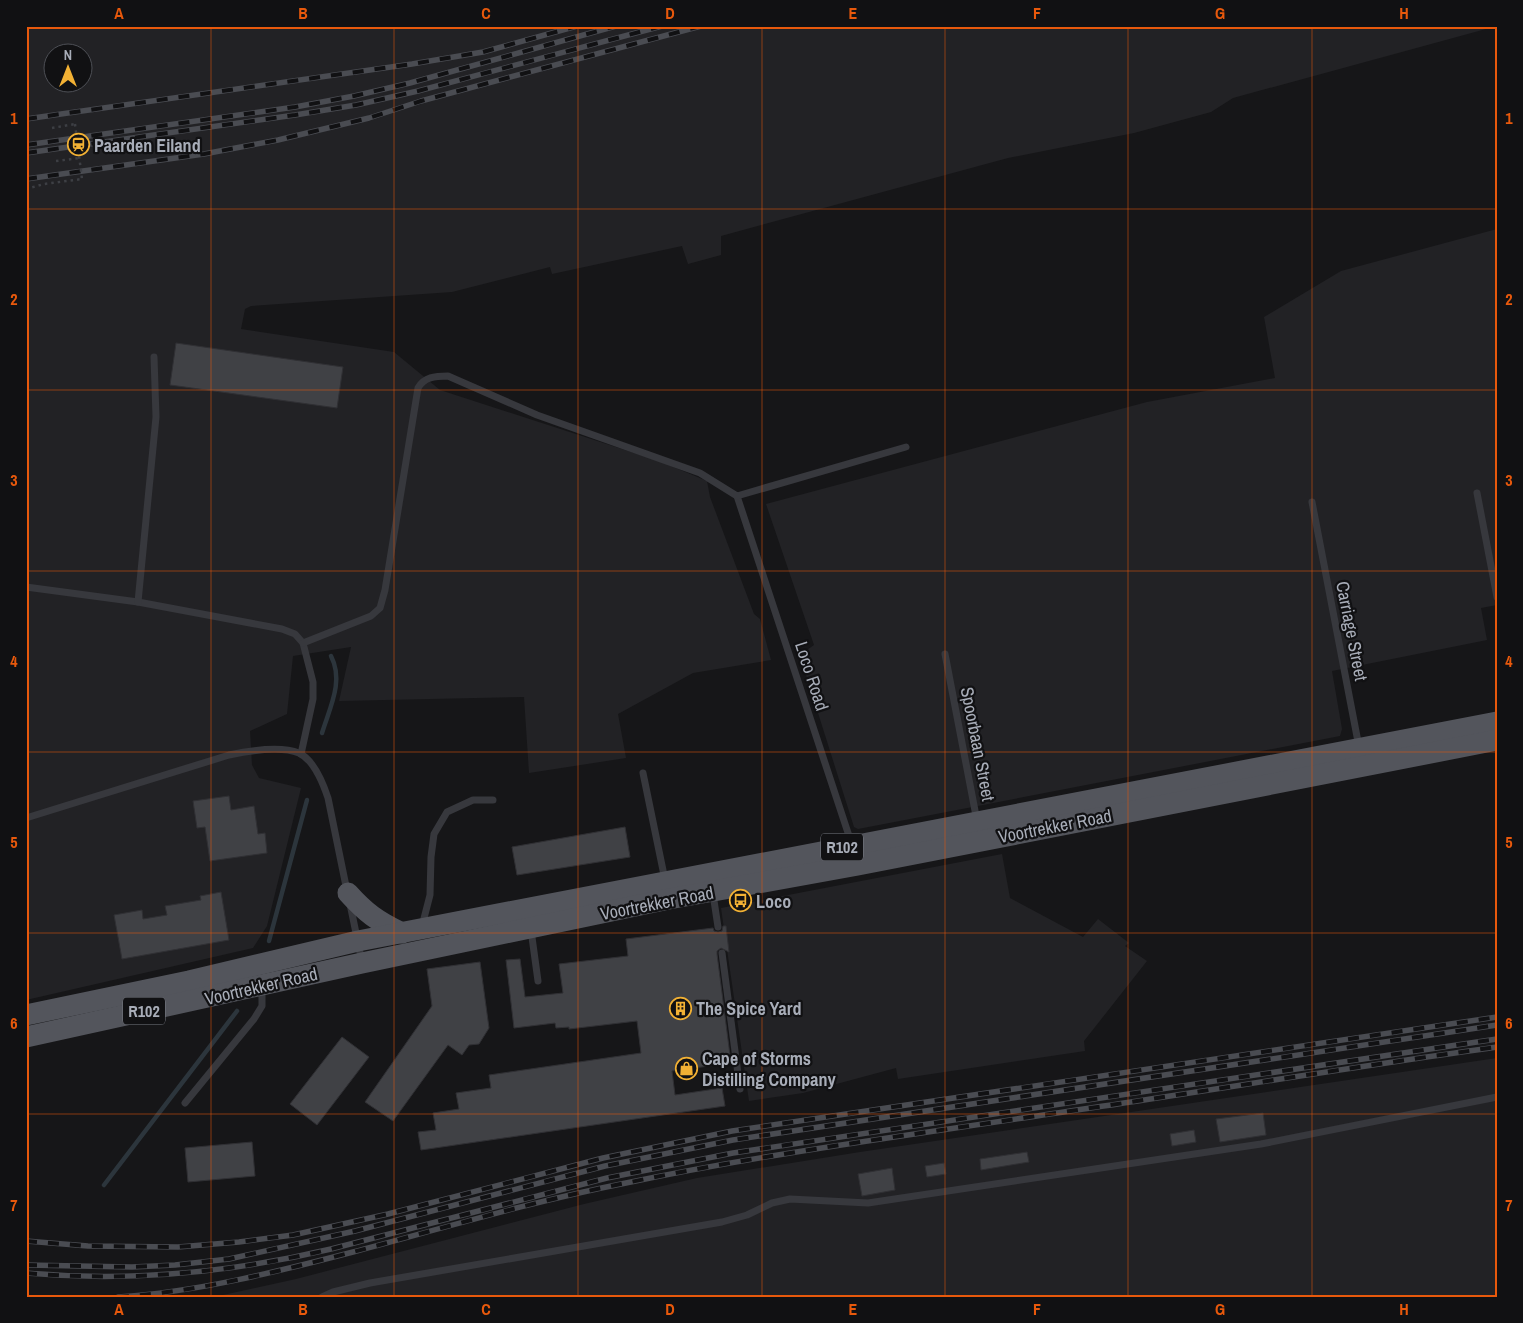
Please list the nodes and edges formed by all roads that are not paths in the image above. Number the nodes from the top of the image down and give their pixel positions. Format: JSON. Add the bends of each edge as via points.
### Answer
{"nodes":[{"id":1,"x":154,"y":358,"type":"dead end"},
{"id":2,"x":906,"y":447,"type":"dead end"},
{"id":3,"x":1477,"y":493,"type":"dead end"},
{"id":4,"x":737,"y":496,"type":"junction"},
{"id":5,"x":1312,"y":502,"type":"dead end"},
{"id":6,"x":26,"y":587,"type":"edge"},
{"id":7,"x":1497,"y":597,"type":"edge"},
{"id":8,"x":138,"y":602,"type":"junction"},
{"id":9,"x":303,"y":643,"type":"junction"},
{"id":10,"x":945,"y":654,"type":"dead end"},
{"id":11,"x":1497,"y":722,"type":"edge"},
{"id":12,"x":1497,"y":740,"type":"edge"},
{"id":13,"x":300,"y":754,"type":"junction"},
{"id":14,"x":1361,"y":758,"type":"junction"},
{"id":15,"x":643,"y":773,"type":"dead end"},
{"id":16,"x":493,"y":800,"type":"dead end"},
{"id":17,"x":26,"y":818,"type":"edge"},
{"id":18,"x":979,"y":831,"type":"junction"},
{"id":19,"x":855,"y":855,"type":"junction"},
{"id":20,"x":667,"y":891,"type":"junction"},
{"id":21,"x":713,"y":892,"type":"junction"},
{"id":22,"x":348,"y":893,"type":"junction"},
{"id":23,"x":529,"y":918,"type":"junction"},
{"id":24,"x":718,"y":927,"type":"dead end"},
{"id":25,"x":411,"y":931,"type":"junction"},
{"id":26,"x":358,"y":942,"type":"junction"},
{"id":27,"x":722,"y":953,"type":"dead end"},
{"id":28,"x":362,"y":963,"type":"junction"},
{"id":29,"x":259,"y":975,"type":"junction"},
{"id":30,"x":538,"y":981,"type":"dead end"},
{"id":31,"x":26,"y":1016,"type":"edge"},
{"id":32,"x":26,"y":1037,"type":"edge"},
{"id":33,"x":740,"y":1089,"type":"dead end"},
{"id":34,"x":1497,"y":1097,"type":"edge"},
{"id":35,"x":185,"y":1102,"type":"dead end"},
{"id":36,"x":322,"y":1297,"type":"edge"}],
"edges":[{"from":1,"to":8,"type":"lane","via":[[156,417]]},
{"from":2,"to":4,"type":"lane"},
{"from":3,"to":7,"type":"lane"},
{"from":4,"to":9,"type":"lane","via":[[700,473],[537,415],[448,376],[435,376],[421,382],[418,388],[380,608],[371,616]]},
{"from":4,"to":19,"type":"lane","name":"Loco Road"},
{"from":5,"to":14,"type":"lane","name":"Carriage Street"},
{"from":6,"to":8,"type":"lane"},
{"from":8,"to":9,"type":"lane","via":[[282,629],[296,634]]},
{"from":9,"to":13,"type":"lane","via":[[313,690]]},
{"from":10,"to":18,"type":"lane","name":"Spoorbaan Street"},
{"from":11,"to":14,"type":"main road","name":"Voortrekker Road","number":"R102"},
{"from":12,"to":14,"type":"main road","name":"Voortrekker Road","number":"R102"},
{"from":13,"to":17,"type":"lane","via":[[272,750],[229,755]]},
{"from":13,"to":22,"type":"lane","via":[[319,775],[326,792]]},
{"from":14,"to":18,"type":"main road","name":"Voortrekker Road","number":"R102"},
{"from":15,"to":20,"type":"lane"},
{"from":16,"to":25,"type":"lane","via":[[473,800],[447,812],[434,834],[430,895]]},
{"from":18,"to":19,"type":"main road","name":"Voortrekker Road","number":"R102"},
{"from":19,"to":20,"type":"main road","name":"Voortrekker Road","number":"R102"},
{"from":19,"to":21,"type":"main road","name":"Voortrekker Road","number":"R102"},
{"from":20,"to":21,"type":"main road","name":"Voortrekker Road","number":"R102"},
{"from":20,"to":23,"type":"main road","name":"Voortrekker Road","number":"R102"},
{"from":21,"to":24,"type":"lane"},
{"from":22,"to":25,"type":"main road","via":[[373,918]]},
{"from":22,"to":26,"type":"lane"},
{"from":23,"to":25,"type":"main road","name":"Voortrekker Road","number":"R102"},
{"from":23,"to":28,"type":"main road","name":"Voortrekker Road","number":"R102"},
{"from":23,"to":30,"type":"lane"},
{"from":25,"to":26,"type":"main road","name":"Voortrekker Road","number":"R102"},
{"from":26,"to":28,"type":"lane"},
{"from":26,"to":29,"type":"main road","name":"Voortrekker Road","number":"R102"},
{"from":27,"to":33,"type":"lane"},
{"from":28,"to":29,"type":"main road","name":"Voortrekker Road","number":"R102"},
{"from":29,"to":31,"type":"main road","name":"Voortrekker Road","number":"R102"},
{"from":29,"to":32,"type":"main road","name":"Voortrekker Road","number":"R102"},
{"from":29,"to":35,"type":"lane","via":[[262,1006]]},
{"from":34,"to":36,"type":"lane","via":[[1261,1144],[868,1203],[790,1199],[722,1222],[370,1284]]}]}
